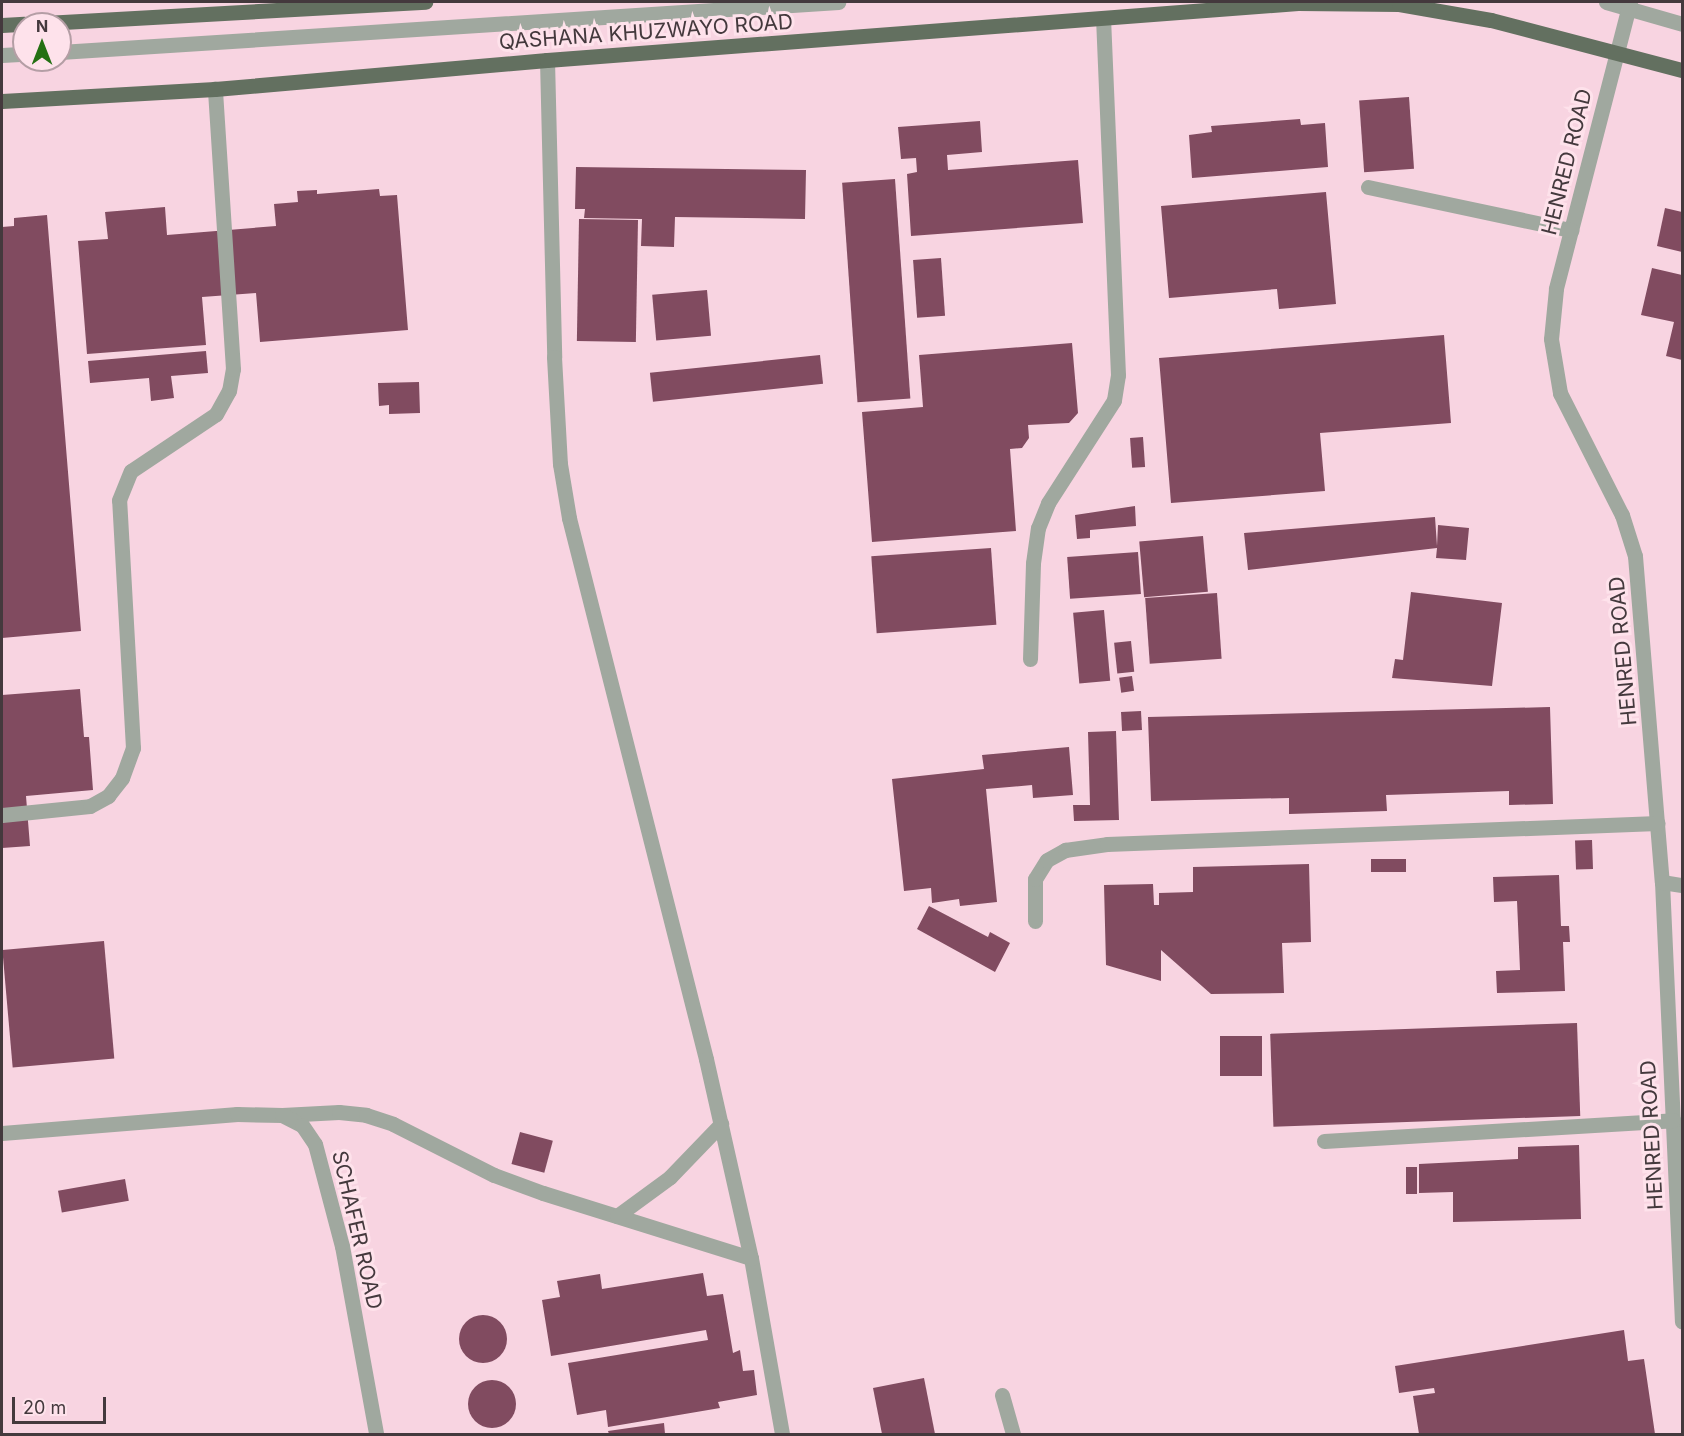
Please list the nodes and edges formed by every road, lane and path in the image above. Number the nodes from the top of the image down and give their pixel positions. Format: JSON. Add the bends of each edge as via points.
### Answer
{"nodes":[{"id":1,"x":426,"y":2,"type":"edge"},
{"id":2,"x":838,"y":2,"type":"edge"},
{"id":3,"x":1606,"y":2,"type":"edge"},
{"id":4,"x":363,"y":3,"type":"edge"},
{"id":5,"x":1629,"y":4,"type":"edge"},
{"id":6,"x":1103,"y":18,"type":"junction"},
{"id":7,"x":72,"y":21,"type":"edge"},
{"id":8,"x":1683,"y":24,"type":"edge"},
{"id":9,"x":72,"y":51,"type":"edge"},
{"id":10,"x":1616,"y":53,"type":"junction"},
{"id":11,"x":547,"y":60,"type":"junction"},
{"id":12,"x":1683,"y":69,"type":"edge"},
{"id":13,"x":215,"y":89,"type":"junction"},
{"id":14,"x":2,"y":101,"type":"edge"},
{"id":15,"x":1368,"y":187,"type":"dead end"},
{"id":16,"x":1571,"y":230,"type":"junction"},
{"id":17,"x":1030,"y":659,"type":"dead end"},
{"id":18,"x":2,"y":815,"type":"edge"},
{"id":19,"x":1658,"y":823,"type":"junction"},
{"id":20,"x":1662,"y":882,"type":"junction"},
{"id":21,"x":1683,"y":885,"type":"edge"},
{"id":22,"x":1035,"y":921,"type":"dead end"},
{"id":23,"x":282,"y":1115,"type":"junction"},
{"id":24,"x":1673,"y":1120,"type":"junction"},
{"id":25,"x":721,"y":1124,"type":"junction"},
{"id":26,"x":2,"y":1133,"type":"edge"},
{"id":27,"x":1324,"y":1141,"type":"dead end"},
{"id":28,"x":617,"y":1216,"type":"junction"},
{"id":29,"x":751,"y":1258,"type":"junction"},
{"id":30,"x":1683,"y":1322,"type":"edge"},
{"id":31,"x":1002,"y":1395,"type":"dead end"},
{"id":32,"x":376,"y":1434,"type":"edge"},
{"id":33,"x":782,"y":1434,"type":"edge"},
{"id":34,"x":1013,"y":1434,"type":"edge"}],
"edges":[{"from":1,"to":4,"type":"main road"},
{"from":2,"to":9,"type":"street"},
{"from":3,"to":5,"type":"street"},
{"from":4,"to":7,"type":"main road"},
{"from":5,"to":8,"type":"street"},
{"from":5,"to":10,"type":"street","name":"HENRED ROAD"},
{"from":6,"to":10,"type":"main road","name":"QASHANA KHUZWAYO ROAD","via":[[1298,3],[1399,4],[1491,20]]},
{"from":6,"to":11,"type":"main road","name":"QASHANA KHUZWAYO ROAD"},
{"from":6,"to":17,"type":"street","via":[[1118,375],[1114,399],[1048,503],[1038,528]]},
{"from":10,"to":12,"type":"main road","name":"QASHANA KHUZWAYO ROAD"},
{"from":10,"to":16,"type":"street","name":"HENRED ROAD"},
{"from":11,"to":13,"type":"main road","name":"QASHANA KHUZWAYO ROAD"},
{"from":11,"to":25,"type":"street","via":[[560,464],[569,518]]},
{"from":13,"to":14,"type":"main road","name":"QASHANA KHUZWAYO ROAD"},
{"from":13,"to":18,"type":"street","via":[[233,369],[229,391],[216,414],[131,471],[119,500],[133,748],[122,778],[108,796],[90,806]]},
{"from":15,"to":16,"type":"street"},
{"from":16,"to":19,"type":"street","name":"HENRED ROAD","via":[[1556,289],[1551,339],[1560,393],[1622,515],[1635,556]]},
{"from":19,"to":20,"type":"street","name":"HENRED ROAD"},
{"from":19,"to":22,"type":"street","via":[[1107,844],[1065,850],[1047,860],[1035,879]]},
{"from":20,"to":21,"type":"street"},
{"from":20,"to":24,"type":"street","name":"HENRED ROAD"},
{"from":23,"to":26,"type":"street","via":[[237,1114]]},
{"from":23,"to":28,"type":"street","via":[[366,1115],[393,1124],[495,1175]]},
{"from":23,"to":32,"type":"street","name":"SCHAFER ROAD","via":[[302,1125],[315,1144],[342,1246]]},
{"from":24,"to":27,"type":"street"},
{"from":24,"to":30,"type":"street","name":"HENRED ROAD"},
{"from":25,"to":28,"type":"street","via":[[670,1177]]},
{"from":25,"to":29,"type":"street"},
{"from":28,"to":29,"type":"street"},
{"from":29,"to":33,"type":"street"},
{"from":31,"to":34,"type":"street"}]}
